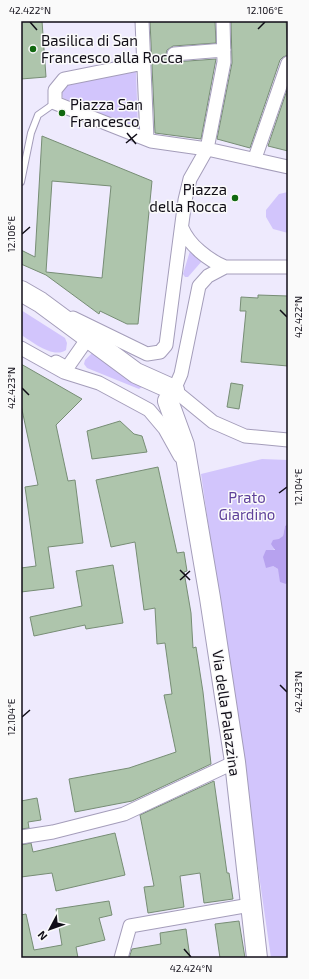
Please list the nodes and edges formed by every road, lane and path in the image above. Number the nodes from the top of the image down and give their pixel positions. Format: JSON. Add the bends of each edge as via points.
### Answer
{"nodes":[{"id":1,"x":142,"y":21,"type":"edge"},
{"id":2,"x":223,"y":21,"type":"edge"},
{"id":3,"x":224,"y":50,"type":"junction"},
{"id":4,"x":174,"y":54,"type":"dead end"},
{"id":5,"x":144,"y":59,"type":"junction"},
{"id":6,"x":288,"y":63,"type":"edge"},
{"id":7,"x":55,"y":103,"type":"junction"},
{"id":8,"x":147,"y":139,"type":"junction"},
{"id":9,"x":207,"y":149,"type":"junction"},
{"id":10,"x":255,"y":158,"type":"junction"},
{"id":11,"x":288,"y":167,"type":"edge"},
{"id":12,"x":21,"y":182,"type":"edge"},
{"id":13,"x":182,"y":228,"type":"junction"},
{"id":14,"x":288,"y":266,"type":"edge"},
{"id":15,"x":225,"y":267,"type":"junction"},
{"id":16,"x":21,"y":291,"type":"edge"},
{"id":17,"x":40,"y":302,"type":"junction"},
{"id":18,"x":88,"y":338,"type":"junction"},
{"id":19,"x":21,"y":342,"type":"edge"},
{"id":20,"x":21,"y":348,"type":"edge"},
{"id":21,"x":174,"y":390,"type":"junction"},
{"id":22,"x":288,"y":440,"type":"edge"},
{"id":23,"x":188,"y":470,"type":"junction"},
{"id":24,"x":235,"y":762,"type":"junction"},
{"id":25,"x":21,"y":837,"type":"edge"},
{"id":26,"x":250,"y":905,"type":"junction"},
{"id":27,"x":122,"y":958,"type":"edge"},
{"id":28,"x":257,"y":958,"type":"edge"}],
"edges":[{"from":1,"to":5,"type":"street"},
{"from":2,"to":3,"type":"street"},
{"from":3,"to":4,"type":"street"},
{"from":3,"to":9,"type":"street","via":[[224,62]]},
{"from":5,"to":7,"type":"street","via":[[64,79],[55,90]]},
{"from":5,"to":8,"type":"street"},
{"from":6,"to":10,"type":"street"},
{"from":7,"to":8,"type":"street"},
{"from":7,"to":12,"type":"lane","via":[[38,115],[31,132]]},
{"from":8,"to":9,"type":"street"},
{"from":9,"to":10,"type":"street"},
{"from":9,"to":13,"type":"street","via":[[190,179]]},
{"from":10,"to":11,"type":"street"},
{"from":13,"to":15,"type":"street","via":[[191,244]]},
{"from":13,"to":17,"type":"street","via":[[166,345],[160,352],[147,354]]},
{"from":14,"to":15,"type":"street"},
{"from":15,"to":21,"type":"street","via":[[208,276],[199,286],[181,374]]},
{"from":16,"to":17,"type":"main road"},
{"from":17,"to":18,"type":"main road"},
{"from":18,"to":19,"type":"street","via":[[68,368]]},
{"from":18,"to":21,"type":"main road","via":[[136,373]]},
{"from":20,"to":23,"type":"street","name":"Via della Palazzina","via":[[64,372],[99,383],[149,410],[165,429]]},
{"from":21,"to":22,"type":"street","via":[[213,422],[245,436]]},
{"from":21,"to":23,"type":"main road","name":"Via della Palazzina","via":[[168,401],[184,446]]},
{"from":23,"to":24,"type":"main road","name":"Via della Palazzina"},
{"from":24,"to":25,"type":"street","via":[[124,814],[53,832]]},
{"from":24,"to":26,"type":"main road","name":"Via della Palazzina"},
{"from":26,"to":27,"type":"street","via":[[130,926]]},
{"from":26,"to":28,"type":"main road","name":"Via della Palazzina"}]}
